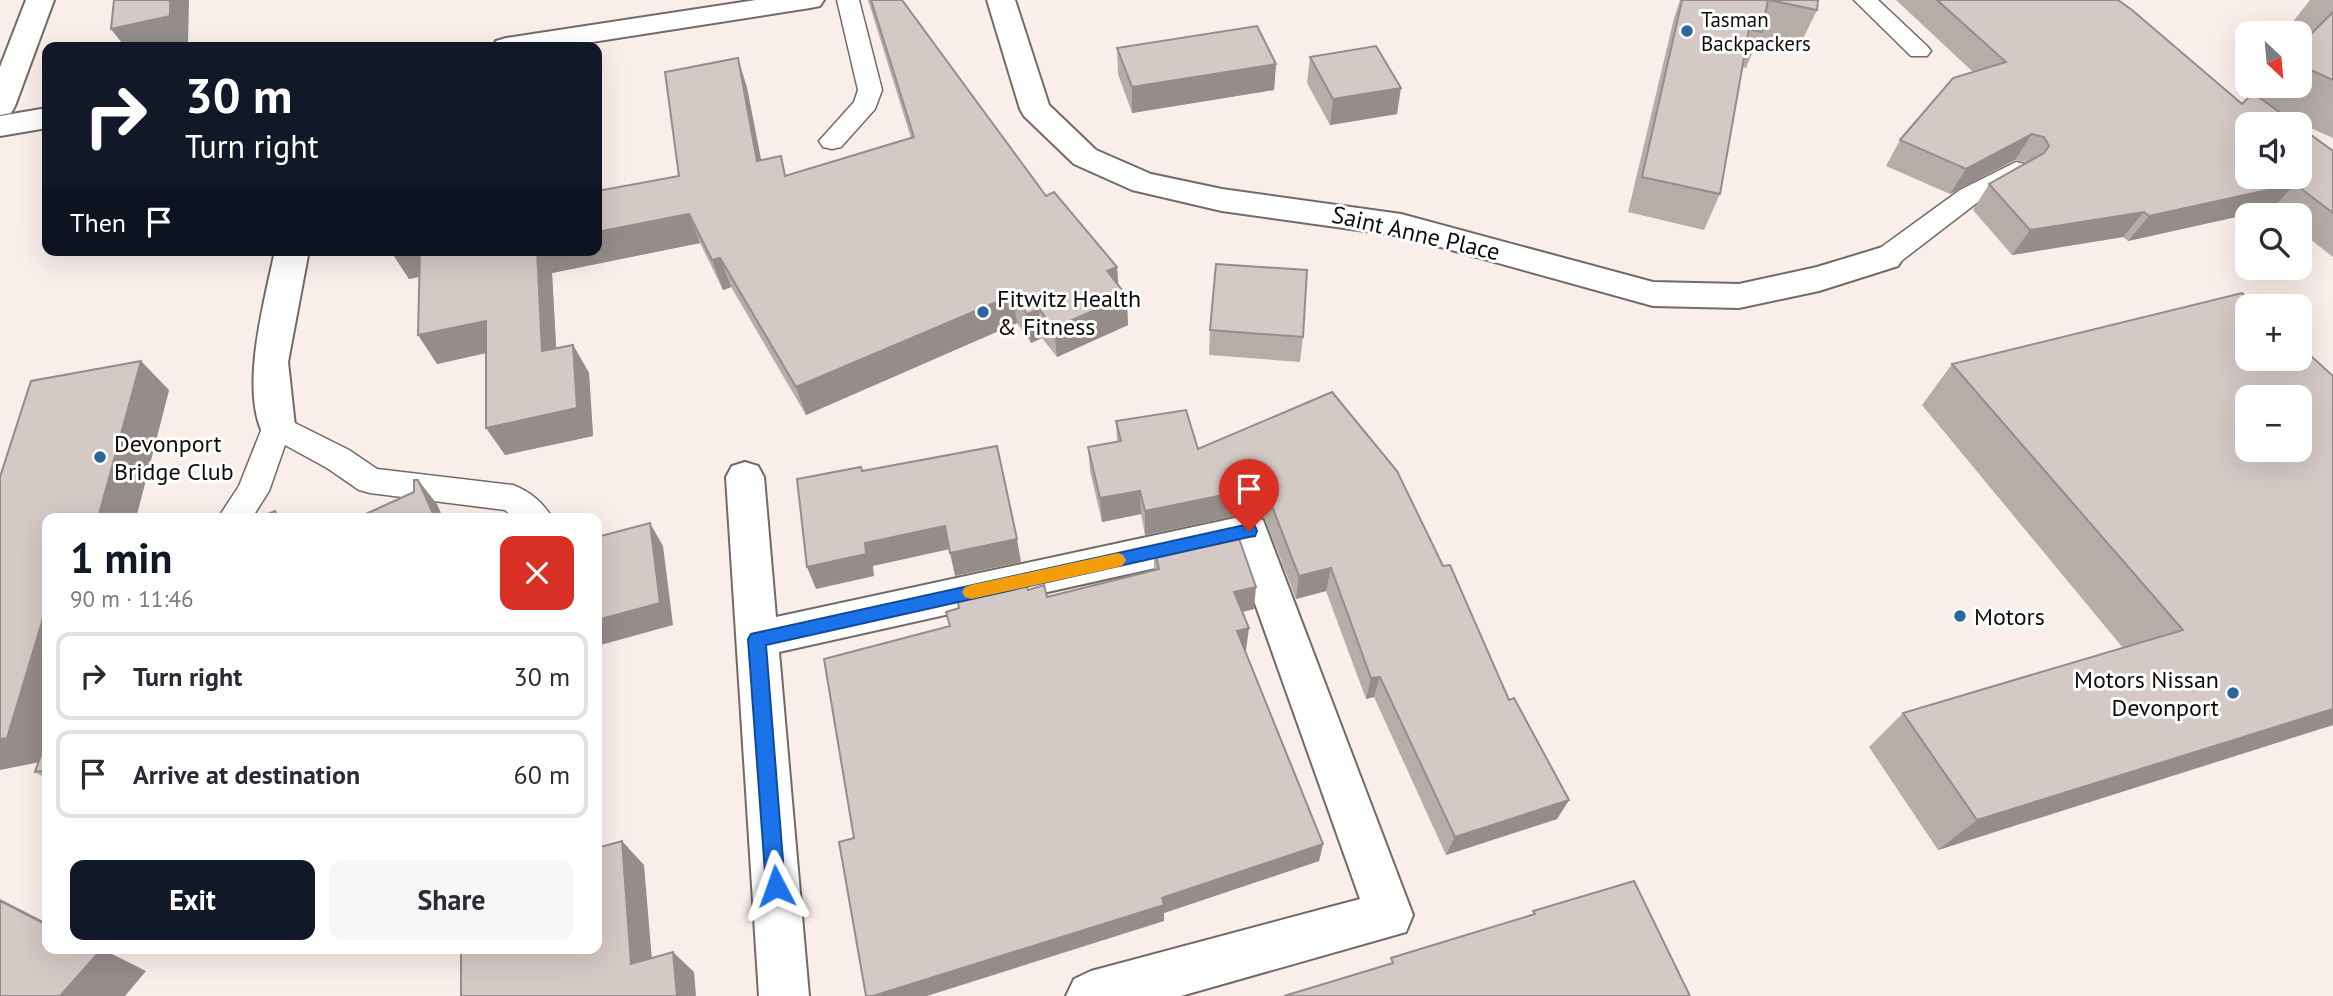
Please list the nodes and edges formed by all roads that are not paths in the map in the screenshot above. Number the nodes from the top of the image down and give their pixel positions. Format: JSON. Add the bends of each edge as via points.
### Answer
{"nodes":[{"id":1,"x":40,"y":0,"type":"edge"},
{"id":2,"x":810,"y":0,"type":"edge"},
{"id":3,"x":848,"y":0,"type":"edge"},
{"id":4,"x":1000,"y":0,"type":"edge"},
{"id":5,"x":1865,"y":0,"type":"edge"},
{"id":6,"x":657,"y":12,"type":"edge"},
{"id":7,"x":528,"y":42,"type":"edge"},
{"id":8,"x":1919,"y":51,"type":"dead end"},
{"id":9,"x":0,"y":106,"type":"edge"},
{"id":10,"x":42,"y":119,"type":"edge"},
{"id":11,"x":0,"y":126,"type":"edge"},
{"id":12,"x":832,"y":141,"type":"dead end"},
{"id":13,"x":2016,"y":170,"type":"edge"},
{"id":14,"x":291,"y":256,"type":"edge"},
{"id":15,"x":1886,"y":258,"type":"joint"},
{"id":16,"x":278,"y":426,"type":"junction"},
{"id":17,"x":745,"y":477,"type":"dead end"},
{"id":18,"x":238,"y":513,"type":"edge"},
{"id":19,"x":530,"y":513,"type":"edge"},
{"id":20,"x":757,"y":639,"type":"junction"},
{"id":21,"x":784,"y":996,"type":"edge"},
{"id":22,"x":1091,"y":996,"type":"edge"}],
"edges":[{"from":1,"to":9,"type":"street"},
{"from":2,"to":6,"type":"street"},
{"from":3,"to":12,"type":"lane","via":[[870,90],[866,104]]},
{"from":4,"to":15,"type":"street","name":"Saint Anne Place","via":[[1035,108],[1085,158],[1143,183],[1222,200],[1401,225],[1653,294],[1739,296],[1819,279]]},
{"from":5,"to":8,"type":"lane"},
{"from":6,"to":7,"type":"street"},
{"from":10,"to":11,"type":"street"},
{"from":13,"to":15,"type":"lane","via":[[1969,196]]},
{"from":14,"to":16,"type":"street","via":[[270,362]]},
{"from":16,"to":18,"type":"lane","via":[[253,491]]},
{"from":16,"to":19,"type":"lane","via":[[370,481],[513,498]]},
{"from":17,"to":20,"type":"street"},
{"from":20,"to":21,"type":"street"},
{"from":20,"to":22,"type":"street","via":[[1249,531],[1389,915]]}]}
